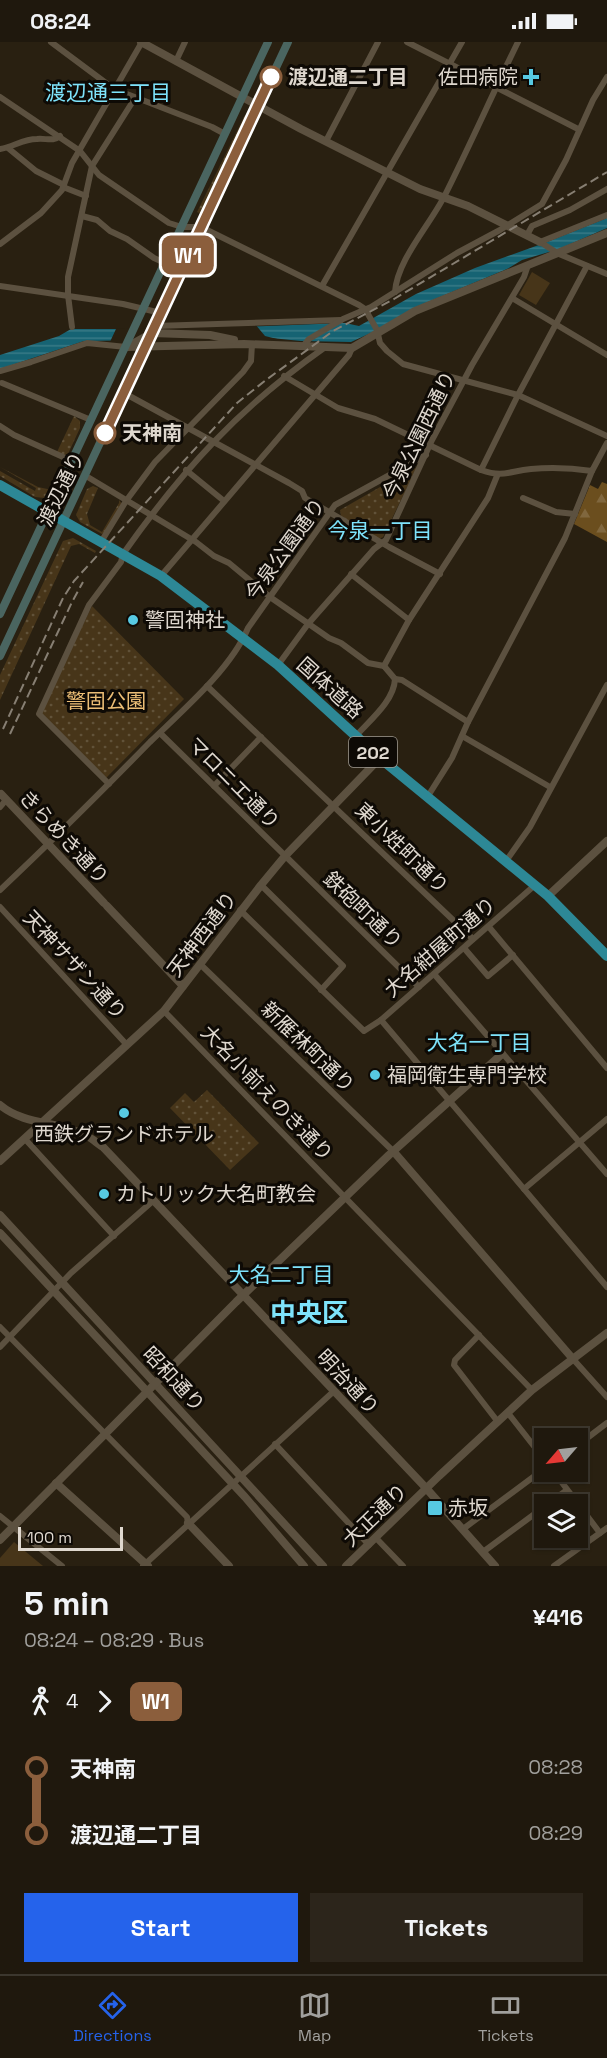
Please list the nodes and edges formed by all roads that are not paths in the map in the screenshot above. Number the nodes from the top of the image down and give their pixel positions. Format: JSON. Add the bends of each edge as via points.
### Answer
{"nodes":[{"id":1,"x":51,"y":42,"type":"edge"},
{"id":2,"x":141,"y":42,"type":"edge"},
{"id":3,"x":185,"y":42,"type":"edge"},
{"id":4,"x":268,"y":42,"type":"edge"},
{"id":5,"x":288,"y":42,"type":"edge"},
{"id":6,"x":378,"y":42,"type":"edge"},
{"id":7,"x":407,"y":42,"type":"edge"},
{"id":8,"x":462,"y":42,"type":"edge"},
{"id":9,"x":518,"y":42,"type":"edge"},
{"id":10,"x":61,"y":45,"type":"edge"},
{"id":11,"x":176,"y":61,"type":"junction"},
{"id":12,"x":450,"y":64,"type":"junction"},
{"id":13,"x":607,"y":77,"type":"edge"},
{"id":14,"x":496,"y":87,"type":"junction"},
{"id":15,"x":114,"y":89,"type":"junction"},
{"id":16,"x":0,"y":97,"type":"edge"},
{"id":17,"x":242,"y":97,"type":"junction"},
{"id":18,"x":135,"y":98,"type":"junction"},
{"id":19,"x":258,"y":105,"type":"junction"},
{"id":20,"x":578,"y":129,"type":"junction"},
{"id":21,"x":225,"y":134,"type":"junction"},
{"id":22,"x":60,"y":136,"type":"junction"},
{"id":23,"x":326,"y":141,"type":"junction"},
{"id":24,"x":8,"y":148,"type":"junction"},
{"id":25,"x":0,"y":149,"type":"edge"},
{"id":26,"x":80,"y":151,"type":"junction"},
{"id":27,"x":92,"y":166,"type":"junction"},
{"id":28,"x":387,"y":172,"type":"junction"},
{"id":29,"x":63,"y":186,"type":"junction"},
{"id":30,"x":607,"y":189,"type":"edge"},
{"id":31,"x":86,"y":196,"type":"junction"},
{"id":32,"x":444,"y":196,"type":"junction"},
{"id":33,"x":607,"y":215,"type":"edge"},
{"id":34,"x":82,"y":216,"type":"junction"},
{"id":35,"x":508,"y":225,"type":"junction"},
{"id":36,"x":182,"y":227,"type":"junction"},
{"id":37,"x":201,"y":227,"type":"junction"},
{"id":38,"x":607,"y":233,"type":"edge"},
{"id":39,"x":527,"y":235,"type":"junction"},
{"id":40,"x":540,"y":242,"type":"junction"},
{"id":41,"x":0,"y":244,"type":"edge"},
{"id":42,"x":556,"y":253,"type":"junction"},
{"id":43,"x":165,"y":263,"type":"junction"},
{"id":44,"x":528,"y":264,"type":"junction"},
{"id":45,"x":587,"y":267,"type":"junction"},
{"id":46,"x":607,"y":274,"type":"edge"},
{"id":47,"x":0,"y":286,"type":"edge"},
{"id":48,"x":322,"y":286,"type":"junction"},
{"id":49,"x":395,"y":292,"type":"junction"},
{"id":50,"x":68,"y":295,"type":"junction"},
{"id":51,"x":512,"y":298,"type":"junction"},
{"id":52,"x":144,"y":308,"type":"junction"},
{"id":53,"x":365,"y":309,"type":"junction"},
{"id":54,"x":161,"y":313,"type":"junction"},
{"id":55,"x":342,"y":320,"type":"junction"},
{"id":56,"x":556,"y":325,"type":"junction"},
{"id":57,"x":72,"y":327,"type":"dead end"},
{"id":58,"x":154,"y":329,"type":"junction"},
{"id":59,"x":377,"y":333,"type":"junction"},
{"id":60,"x":245,"y":343,"type":"junction"},
{"id":61,"x":305,"y":344,"type":"junction"},
{"id":62,"x":128,"y":345,"type":"junction"},
{"id":63,"x":145,"y":346,"type":"junction"},
{"id":64,"x":324,"y":348,"type":"junction"},
{"id":65,"x":352,"y":348,"type":"junction"},
{"id":66,"x":607,"y":355,"type":"edge"},
{"id":67,"x":3,"y":370,"type":"edge"},
{"id":68,"x":284,"y":376,"type":"junction"},
{"id":69,"x":465,"y":381,"type":"junction"},
{"id":70,"x":1,"y":386,"type":"edge"},
{"id":71,"x":124,"y":393,"type":"junction"},
{"id":72,"x":316,"y":394,"type":"junction"},
{"id":73,"x":518,"y":395,"type":"junction"},
{"id":74,"x":92,"y":420,"type":"junction"},
{"id":75,"x":0,"y":426,"type":"edge"},
{"id":76,"x":188,"y":428,"type":"junction"},
{"id":77,"x":607,"y":436,"type":"edge"},
{"id":78,"x":213,"y":441,"type":"junction"},
{"id":79,"x":607,"y":443,"type":"edge"},
{"id":80,"x":430,"y":446,"type":"junction"},
{"id":81,"x":426,"y":455,"type":"junction"},
{"id":82,"x":72,"y":461,"type":"junction"},
{"id":83,"x":256,"y":464,"type":"junction"},
{"id":84,"x":186,"y":470,"type":"junction"},
{"id":85,"x":481,"y":470,"type":"junction"},
{"id":86,"x":592,"y":471,"type":"junction"},
{"id":87,"x":86,"y":476,"type":"junction"},
{"id":88,"x":497,"y":476,"type":"junction"},
{"id":89,"x":0,"y":485,"type":"edge"},
{"id":90,"x":523,"y":498,"type":"dead end"},
{"id":91,"x":126,"y":501,"type":"junction"},
{"id":92,"x":224,"y":501,"type":"junction"},
{"id":93,"x":329,"y":511,"type":"junction"},
{"id":94,"x":48,"y":512,"type":"junction"},
{"id":95,"x":575,"y":514,"type":"junction"},
{"id":96,"x":150,"y":516,"type":"junction"},
{"id":97,"x":64,"y":520,"type":"junction"},
{"id":98,"x":191,"y":539,"type":"junction"},
{"id":99,"x":101,"y":542,"type":"junction"},
{"id":100,"x":383,"y":543,"type":"junction"},
{"id":101,"x":123,"y":554,"type":"junction"},
{"id":102,"x":351,"y":574,"type":"junction"},
{"id":103,"x":440,"y":574,"type":"junction"},
{"id":104,"x":160,"y":576,"type":"junction"},
{"id":105,"x":270,"y":597,"type":"junction"},
{"id":106,"x":0,"y":614,"type":"edge"},
{"id":107,"x":410,"y":620,"type":"junction"},
{"id":108,"x":308,"y":624,"type":"junction"},
{"id":109,"x":243,"y":639,"type":"junction"},
{"id":110,"x":0,"y":656,"type":"edge"},
{"id":111,"x":278,"y":665,"type":"junction"},
{"id":112,"x":384,"y":666,"type":"junction"},
{"id":113,"x":395,"y":679,"type":"junction"},
{"id":114,"x":607,"y":685,"type":"edge"},
{"id":115,"x":207,"y":686,"type":"junction"},
{"id":116,"x":468,"y":722,"type":"junction"},
{"id":117,"x":160,"y":733,"type":"junction"},
{"id":118,"x":356,"y":736,"type":"junction"},
{"id":119,"x":462,"y":736,"type":"junction"},
{"id":120,"x":261,"y":737,"type":"junction"},
{"id":121,"x":380,"y":758,"type":"junction"},
{"id":122,"x":109,"y":784,"type":"junction"},
{"id":123,"x":214,"y":786,"type":"junction"},
{"id":124,"x":550,"y":787,"type":"junction"},
{"id":125,"x":428,"y":796,"type":"junction"},
{"id":126,"x":3,"y":797,"type":"edge"},
{"id":127,"x":0,"y":807,"type":"edge"},
{"id":128,"x":334,"y":807,"type":"junction"},
{"id":129,"x":607,"y":840,"type":"edge"},
{"id":130,"x":49,"y":844,"type":"junction"},
{"id":131,"x":285,"y":856,"type":"junction"},
{"id":132,"x":506,"y":861,"type":"junction"},
{"id":133,"x":261,"y":885,"type":"junction"},
{"id":134,"x":535,"y":885,"type":"junction"},
{"id":135,"x":0,"y":890,"type":"edge"},
{"id":136,"x":548,"y":896,"type":"junction"},
{"id":137,"x":0,"y":907,"type":"edge"},
{"id":138,"x":240,"y":910,"type":"junction"},
{"id":139,"x":489,"y":927,"type":"junction"},
{"id":140,"x":473,"y":939,"type":"junction"},
{"id":141,"x":464,"y":948,"type":"junction"},
{"id":142,"x":513,"y":955,"type":"junction"},
{"id":143,"x":607,"y":956,"type":"edge"},
{"id":144,"x":200,"y":964,"type":"junction"},
{"id":145,"x":434,"y":974,"type":"junction"},
{"id":146,"x":183,"y":986,"type":"junction"},
{"id":147,"x":419,"y":987,"type":"junction"},
{"id":148,"x":321,"y":990,"type":"junction"},
{"id":149,"x":164,"y":1011,"type":"junction"},
{"id":150,"x":381,"y":1020,"type":"junction"},
{"id":151,"x":127,"y":1045,"type":"junction"},
{"id":152,"x":502,"y":1054,"type":"junction"},
{"id":153,"x":607,"y":1068,"type":"edge"},
{"id":154,"x":450,"y":1101,"type":"junction"},
{"id":155,"x":0,"y":1105,"type":"edge"},
{"id":156,"x":607,"y":1119,"type":"edge"},
{"id":157,"x":42,"y":1124,"type":"junction"},
{"id":158,"x":25,"y":1139,"type":"junction"},
{"id":159,"x":579,"y":1142,"type":"junction"},
{"id":160,"x":394,"y":1152,"type":"junction"},
{"id":161,"x":0,"y":1161,"type":"edge"},
{"id":162,"x":607,"y":1174,"type":"edge"},
{"id":163,"x":524,"y":1189,"type":"junction"},
{"id":164,"x":346,"y":1198,"type":"junction"},
{"id":165,"x":154,"y":1200,"type":"junction"},
{"id":166,"x":0,"y":1215,"type":"edge"},
{"id":167,"x":0,"y":1233,"type":"edge"},
{"id":168,"x":114,"y":1236,"type":"junction"},
{"id":169,"x":62,"y":1282,"type":"junction"},
{"id":170,"x":607,"y":1287,"type":"edge"},
{"id":171,"x":54,"y":1291,"type":"junction"},
{"id":172,"x":245,"y":1296,"type":"junction"},
{"id":173,"x":0,"y":1327,"type":"edge"},
{"id":174,"x":607,"y":1333,"type":"edge"},
{"id":175,"x":479,"y":1335,"type":"junction"},
{"id":176,"x":10,"y":1337,"type":"junction"},
{"id":177,"x":0,"y":1347,"type":"edge"},
{"id":178,"x":573,"y":1359,"type":"junction"},
{"id":179,"x":156,"y":1383,"type":"junction"},
{"id":180,"x":532,"y":1390,"type":"junction"},
{"id":181,"x":147,"y":1391,"type":"junction"},
{"id":182,"x":334,"y":1391,"type":"junction"},
{"id":183,"x":607,"y":1397,"type":"edge"},
{"id":184,"x":508,"y":1413,"type":"junction"},
{"id":185,"x":498,"y":1422,"type":"junction"},
{"id":186,"x":607,"y":1423,"type":"edge"},
{"id":187,"x":105,"y":1432,"type":"junction"},
{"id":188,"x":588,"y":1437,"type":"edge"},
{"id":189,"x":275,"y":1444,"type":"junction"},
{"id":190,"x":534,"y":1447,"type":"edge"},
{"id":191,"x":241,"y":1476,"type":"junction"},
{"id":192,"x":534,"y":1476,"type":"edge"},
{"id":193,"x":561,"y":1482,"type":"edge"},
{"id":194,"x":56,"y":1483,"type":"junction"},
{"id":195,"x":232,"y":1483,"type":"junction"},
{"id":196,"x":426,"y":1488,"type":"junction"},
{"id":197,"x":567,"y":1490,"type":"junction"},
{"id":198,"x":562,"y":1494,"type":"edge"},
{"id":199,"x":534,"y":1515,"type":"edge"},
{"id":200,"x":0,"y":1516,"type":"edge"},
{"id":201,"x":188,"y":1523,"type":"junction"},
{"id":202,"x":14,"y":1526,"type":"junction"},
{"id":203,"x":607,"y":1528,"type":"edge"},
{"id":204,"x":463,"y":1529,"type":"junction"},
{"id":205,"x":600,"y":1533,"type":"junction"},
{"id":206,"x":376,"y":1538,"type":"junction"},
{"id":207,"x":0,"y":1540,"type":"edge"},
{"id":208,"x":369,"y":1545,"type":"junction"},
{"id":209,"x":483,"y":1552,"type":"junction"},
{"id":210,"x":145,"y":1565,"type":"edge"},
{"id":211,"x":62,"y":1566,"type":"edge"},
{"id":212,"x":229,"y":1566,"type":"edge"},
{"id":213,"x":304,"y":1566,"type":"edge"},
{"id":214,"x":323,"y":1566,"type":"edge"},
{"id":215,"x":346,"y":1566,"type":"edge"},
{"id":216,"x":403,"y":1566,"type":"edge"},
{"id":217,"x":495,"y":1566,"type":"edge"},
{"id":218,"x":554,"y":1566,"type":"edge"}],
"edges":[{"from":1,"to":10,"type":"street"},
{"from":2,"to":11,"type":"street"},
{"from":2,"to":15,"type":"street"},
{"from":3,"to":11,"type":"street"},
{"from":4,"to":17,"type":"main road","name":"渡辺通り"},
{"from":5,"to":19,"type":"main road","name":"渡辺通り"},
{"from":6,"to":23,"type":"street"},
{"from":7,"to":12,"type":"street"},
{"from":8,"to":12,"type":"street"},
{"from":9,"to":14,"type":"street"},
{"from":10,"to":15,"type":"street"},
{"from":11,"to":17,"type":"street"},
{"from":12,"to":14,"type":"street"},
{"from":12,"to":28,"type":"street"},
{"from":13,"to":20,"type":"street"},
{"from":14,"to":20,"type":"street"},
{"from":14,"to":32,"type":"street"},
{"from":15,"to":18,"type":"street"},
{"from":15,"to":26,"type":"street"},
{"from":16,"to":22,"type":"street"},
{"from":17,"to":19,"type":"street"},
{"from":17,"to":21,"type":"main road","name":"渡辺通り"},
{"from":18,"to":21,"type":"street"},
{"from":18,"to":27,"type":"street"},
{"from":19,"to":23,"type":"street"},
{"from":19,"to":37,"type":"main road","name":"渡辺通り"},
{"from":20,"to":35,"type":"street","via":[[542,204]]},
{"from":21,"to":36,"type":"main road","name":"渡辺通り"},
{"from":22,"to":24,"type":"street","via":[[21,141]]},
{"from":22,"to":26,"type":"street"},
{"from":23,"to":28,"type":"street"},
{"from":24,"to":25,"type":"street"},
{"from":24,"to":29,"type":"street","via":[[36,171]]},
{"from":26,"to":27,"type":"street"},
{"from":26,"to":29,"type":"street"},
{"from":27,"to":31,"type":"street"},
{"from":27,"to":36,"type":"street","via":[[99,175],[169,223]]},
{"from":28,"to":32,"type":"street"},
{"from":28,"to":48,"type":"street"},
{"from":29,"to":31,"type":"street"},
{"from":29,"to":41,"type":"street","via":[[41,213]]},
{"from":30,"to":39,"type":"street","via":[[532,226]]},
{"from":31,"to":34,"type":"street"},
{"from":32,"to":35,"type":"street"},
{"from":32,"to":49,"type":"street","via":[[410,253],[396,281]]},
{"from":33,"to":40,"type":"street"},
{"from":34,"to":43,"type":"street","via":[[97,220]]},
{"from":34,"to":50,"type":"street","via":[[68,277]]},
{"from":35,"to":39,"type":"street"},
{"from":35,"to":49,"type":"street"},
{"from":36,"to":37,"type":"street"},
{"from":36,"to":43,"type":"main road","name":"渡辺通り"},
{"from":37,"to":48,"type":"street"},
{"from":37,"to":54,"type":"main road","name":"渡辺通り"},
{"from":38,"to":42,"type":"street"},
{"from":39,"to":40,"type":"street"},
{"from":40,"to":42,"type":"street"},
{"from":42,"to":44,"type":"street"},
{"from":42,"to":45,"type":"street"},
{"from":43,"to":52,"type":"main road","name":"渡辺通り"},
{"from":44,"to":51,"type":"street","name":"今泉公園西通り"},
{"from":44,"to":59,"type":"street","via":[[415,311]]},
{"from":45,"to":46,"type":"street"},
{"from":45,"to":56,"type":"street"},
{"from":47,"to":50,"type":"street"},
{"from":48,"to":53,"type":"street"},
{"from":49,"to":53,"type":"street"},
{"from":50,"to":52,"type":"street"},
{"from":50,"to":57,"type":"street"},
{"from":51,"to":56,"type":"street"},
{"from":51,"to":69,"type":"street","name":"今泉公園西通り"},
{"from":52,"to":54,"type":"street"},
{"from":52,"to":62,"type":"main road","name":"渡辺通り"},
{"from":53,"to":55,"type":"street"},
{"from":53,"to":59,"type":"street"},
{"from":54,"to":58,"type":"main road","name":"渡辺通り"},
{"from":55,"to":58,"type":"street"},
{"from":55,"to":61,"type":"street"},
{"from":56,"to":66,"type":"street"},
{"from":56,"to":73,"type":"street"},
{"from":58,"to":60,"type":"street"},
{"from":58,"to":62,"type":"street"},
{"from":58,"to":63,"type":"main road","name":"渡辺通り"},
{"from":59,"to":65,"type":"street"},
{"from":59,"to":69,"type":"street","via":[[387,351],[403,364]]},
{"from":60,"to":61,"type":"street"},
{"from":60,"to":63,"type":"street"},
{"from":60,"to":76,"type":"street","via":[[251,361]]},
{"from":61,"to":64,"type":"street"},
{"from":62,"to":63,"type":"street"},
{"from":62,"to":67,"type":"street","via":[[87,343]]},
{"from":62,"to":74,"type":"main road","name":"渡辺通り"},
{"from":63,"to":71,"type":"main road","name":"渡辺通り"},
{"from":64,"to":65,"type":"street"},
{"from":64,"to":68,"type":"street"},
{"from":65,"to":72,"type":"street"},
{"from":67,"to":70,"type":"street"},
{"from":68,"to":72,"type":"street"},
{"from":68,"to":78,"type":"street"},
{"from":69,"to":73,"type":"street"},
{"from":69,"to":80,"type":"street","name":"今泉公園西通り"},
{"from":70,"to":74,"type":"street"},
{"from":71,"to":76,"type":"street"},
{"from":71,"to":87,"type":"main road","name":"渡辺通り"},
{"from":72,"to":80,"type":"street","via":[[338,408],[375,419]]},
{"from":72,"to":83,"type":"street"},
{"from":73,"to":77,"type":"street"},
{"from":73,"to":85,"type":"street"},
{"from":74,"to":82,"type":"main road","name":"渡辺通り"},
{"from":75,"to":82,"type":"street"},
{"from":76,"to":78,"type":"street"},
{"from":76,"to":91,"type":"street"},
{"from":78,"to":83,"type":"street"},
{"from":78,"to":84,"type":"street"},
{"from":79,"to":86,"type":"street"},
{"from":80,"to":81,"type":"street","name":"今泉公園西通り"},
{"from":80,"to":85,"type":"street"},
{"from":81,"to":93,"type":"street","name":"今泉公園通り"},
{"from":81,"to":100,"type":"street","name":"今泉公園西通り"},
{"from":82,"to":94,"type":"main road","name":"渡辺通り"},
{"from":83,"to":92,"type":"street"},
{"from":83,"to":93,"type":"street"},
{"from":84,"to":92,"type":"street"},
{"from":84,"to":96,"type":"street"},
{"from":85,"to":88,"type":"street"},
{"from":86,"to":88,"type":"street","via":[[532,469]]},
{"from":86,"to":95,"type":"street"},
{"from":87,"to":91,"type":"street"},
{"from":87,"to":97,"type":"main road","name":"渡辺通り"},
{"from":88,"to":103,"type":"street","via":[[488,498]]},
{"from":89,"to":94,"type":"highway","name":"国体道路","number":"202"},
{"from":90,"to":95,"type":"street","via":[[556,512]]},
{"from":91,"to":96,"type":"street"},
{"from":91,"to":99,"type":"street"},
{"from":92,"to":98,"type":"street"},
{"from":93,"to":100,"type":"street"},
{"from":93,"to":105,"type":"street","name":"今泉公園通り"},
{"from":94,"to":97,"type":"highway","name":"国体道路","number":"202"},
{"from":94,"to":106,"type":"main road","name":"渡辺通り"},
{"from":95,"to":116,"type":"street"},
{"from":96,"to":98,"type":"street"},
{"from":96,"to":101,"type":"street"},
{"from":97,"to":99,"type":"highway","name":"国体道路","number":"202"},
{"from":97,"to":110,"type":"main road","name":"渡辺通り"},
{"from":98,"to":104,"type":"street"},
{"from":98,"to":105,"type":"street","via":[[229,562]]},
{"from":99,"to":101,"type":"highway","name":"国体道路","number":"202"},
{"from":100,"to":102,"type":"street","name":"今泉公園西通り"},
{"from":100,"to":103,"type":"street"},
{"from":101,"to":104,"type":"highway","name":"国体道路","number":"202"},
{"from":101,"to":122,"type":"street","via":[[89,605],[39,714]]},
{"from":102,"to":107,"type":"street"},
{"from":102,"to":108,"type":"street","name":"今泉公園西通り"},
{"from":103,"to":107,"type":"street"},
{"from":104,"to":109,"type":"highway","name":"国体道路","number":"202"},
{"from":105,"to":108,"type":"street"},
{"from":105,"to":109,"type":"street","name":"今泉公園通り"},
{"from":107,"to":112,"type":"street"},
{"from":108,"to":111,"type":"street","name":"今泉公園西通り"},
{"from":108,"to":112,"type":"street","via":[[368,663]]},
{"from":109,"to":111,"type":"highway","name":"国体道路","number":"202"},
{"from":109,"to":115,"type":"street","name":"今泉公園通り"},
{"from":111,"to":118,"type":"highway","name":"国体道路","number":"202"},
{"from":112,"to":113,"type":"street"},
{"from":113,"to":116,"type":"street"},
{"from":113,"to":118,"type":"street","via":[[390,697]]},
{"from":114,"to":124,"type":"street"},
{"from":115,"to":117,"type":"street","name":"今泉公園通り"},
{"from":115,"to":120,"type":"street","name":"東小姓町通り"},
{"from":116,"to":119,"type":"street"},
{"from":117,"to":122,"type":"street","name":"今泉公園通り"},
{"from":117,"to":123,"type":"street","name":"マロニエ通り"},
{"from":118,"to":121,"type":"highway","name":"国体道路","number":"202"},
{"from":119,"to":124,"type":"street"},
{"from":119,"to":125,"type":"street"},
{"from":120,"to":123,"type":"street"},
{"from":120,"to":128,"type":"street","name":"東小姓町通り"},
{"from":121,"to":125,"type":"highway","name":"国体道路","number":"202"},
{"from":121,"to":128,"type":"street","name":"天神西通り"},
{"from":122,"to":130,"type":"street","name":"今泉公園通り"},
{"from":123,"to":131,"type":"street","name":"マロニエ通り"},
{"from":124,"to":132,"type":"street","via":[[530,827]]},
{"from":125,"to":132,"type":"highway","name":"国体道路","number":"202"},
{"from":126,"to":127,"type":"street"},
{"from":126,"to":130,"type":"street","name":"きらめき通り"},
{"from":128,"to":131,"type":"street","name":"天神西通り"},
{"from":128,"to":140,"type":"street","name":"東小姓町通り"},
{"from":129,"to":136,"type":"street"},
{"from":130,"to":135,"type":"street","name":"今泉公園通り"},
{"from":130,"to":146,"type":"street","name":"きらめき通り"},
{"from":131,"to":133,"type":"street","name":"天神西通り"},
{"from":131,"to":147,"type":"street","name":"鉄砲町通り"},
{"from":132,"to":134,"type":"highway","name":"国体道路","number":"202"},
{"from":133,"to":138,"type":"street","name":"天神西通り"},
{"from":133,"to":148,"type":"street","via":[[343,966]]},
{"from":134,"to":136,"type":"highway","name":"国体道路","number":"202"},
{"from":134,"to":139,"type":"street","name":"大名紺屋町通り"},
{"from":136,"to":143,"type":"highway","name":"国体道路","number":"202"},
{"from":137,"to":151,"type":"street","name":"天神サザン通り"},
{"from":138,"to":144,"type":"street","name":"天神西通り"},
{"from":138,"to":148,"type":"street"},
{"from":139,"to":140,"type":"street","name":"大名紺屋町通り"},
{"from":139,"to":142,"type":"street"},
{"from":140,"to":141,"type":"street","name":"大名紺屋町通り"},
{"from":141,"to":142,"type":"street","via":[[488,976]]},
{"from":141,"to":145,"type":"street","name":"大名紺屋町通り"},
{"from":142,"to":153,"type":"street"},
{"from":144,"to":146,"type":"street","name":"天神西通り"},
{"from":144,"to":160,"type":"street","name":"新雁林町通り"},
{"from":145,"to":147,"type":"street","name":"大名紺屋町通り"},
{"from":145,"to":152,"type":"street"},
{"from":146,"to":149,"type":"street","name":"天神西通り"},
{"from":147,"to":150,"type":"street","name":"大名紺屋町通り"},
{"from":148,"to":150,"type":"street","name":"大名紺屋町通り","via":[[364,1031]]},
{"from":149,"to":151,"type":"street","name":"天神西通り"},
{"from":149,"to":164,"type":"street","name":"大名小前えのき通り"},
{"from":150,"to":154,"type":"street"},
{"from":151,"to":157,"type":"street","name":"天神西通り"},
{"from":152,"to":154,"type":"street"},
{"from":152,"to":159,"type":"street"},
{"from":154,"to":160,"type":"street"},
{"from":154,"to":163,"type":"street"},
{"from":155,"to":157,"type":"street","name":"明治通り","via":[[12,1114]]},
{"from":156,"to":159,"type":"street"},
{"from":157,"to":158,"type":"street","name":"天神西通り"},
{"from":157,"to":165,"type":"street","name":"明治通り","via":[[87,1136],[103,1147]]},
{"from":158,"to":161,"type":"street","name":"天神西通り"},
{"from":158,"to":168,"type":"street"},
{"from":159,"to":162,"type":"street"},
{"from":159,"to":163,"type":"street"},
{"from":160,"to":164,"type":"street"},
{"from":160,"to":178,"type":"street"},
{"from":163,"to":170,"type":"street"},
{"from":164,"to":172,"type":"street"},
{"from":164,"to":175,"type":"street","name":"大名小前えのき通り"},
{"from":165,"to":168,"type":"street"},
{"from":165,"to":172,"type":"street","name":"明治通り"},
{"from":166,"to":169,"type":"street","name":"昭和通り"},
{"from":167,"to":171,"type":"street","name":"昭和通り"},
{"from":168,"to":169,"type":"street"},
{"from":169,"to":171,"type":"street"},
{"from":169,"to":179,"type":"street","name":"昭和通り"},
{"from":171,"to":176,"type":"street"},
{"from":171,"to":181,"type":"street","name":"昭和通り"},
{"from":172,"to":179,"type":"street"},
{"from":172,"to":182,"type":"street","name":"明治通り"},
{"from":173,"to":176,"type":"street"},
{"from":174,"to":178,"type":"street","name":"大正通り"},
{"from":175,"to":180,"type":"street","name":"大名小前えのき通り"},
{"from":175,"to":185,"type":"street","via":[[454,1365]]},
{"from":176,"to":177,"type":"street"},
{"from":176,"to":187,"type":"street"},
{"from":178,"to":180,"type":"street","name":"大正通り"},
{"from":178,"to":183,"type":"street"},
{"from":179,"to":181,"type":"street"},
{"from":179,"to":191,"type":"street","name":"昭和通り"},
{"from":180,"to":184,"type":"street","name":"大正通り"},
{"from":181,"to":187,"type":"street"},
{"from":181,"to":195,"type":"street","name":"昭和通り"},
{"from":182,"to":189,"type":"street"},
{"from":182,"to":196,"type":"street","name":"明治通り"},
{"from":184,"to":185,"type":"street","name":"大正通り"},
{"from":184,"to":190,"type":"street"},
{"from":185,"to":196,"type":"street","name":"大正通り"},
{"from":186,"to":188,"type":"street"},
{"from":187,"to":194,"type":"street"},
{"from":187,"to":201,"type":"street","via":[[187,1517]]},
{"from":189,"to":191,"type":"street"},
{"from":189,"to":208,"type":"street"},
{"from":191,"to":195,"type":"street"},
{"from":191,"to":214,"type":"street","name":"昭和通り"},
{"from":192,"to":204,"type":"street"},
{"from":193,"to":197,"type":"street"},
{"from":194,"to":202,"type":"street"},
{"from":194,"to":210,"type":"street"},
{"from":195,"to":201,"type":"street"},
{"from":195,"to":213,"type":"street","name":"昭和通り"},
{"from":196,"to":204,"type":"street","name":"明治通り"},
{"from":196,"to":206,"type":"street","name":"大正通り"},
{"from":197,"to":198,"type":"street"},
{"from":197,"to":205,"type":"street"},
{"from":199,"to":209,"type":"street"},
{"from":200,"to":202,"type":"street"},
{"from":201,"to":210,"type":"street"},
{"from":201,"to":212,"type":"street"},
{"from":202,"to":207,"type":"street"},
{"from":202,"to":211,"type":"street"},
{"from":203,"to":205,"type":"street"},
{"from":204,"to":209,"type":"street","name":"明治通り"},
{"from":205,"to":218,"type":"street"},
{"from":206,"to":208,"type":"street","name":"大正通り"},
{"from":206,"to":216,"type":"street"},
{"from":208,"to":215,"type":"street","name":"大正通り"},
{"from":209,"to":217,"type":"street","name":"明治通り"}]}
